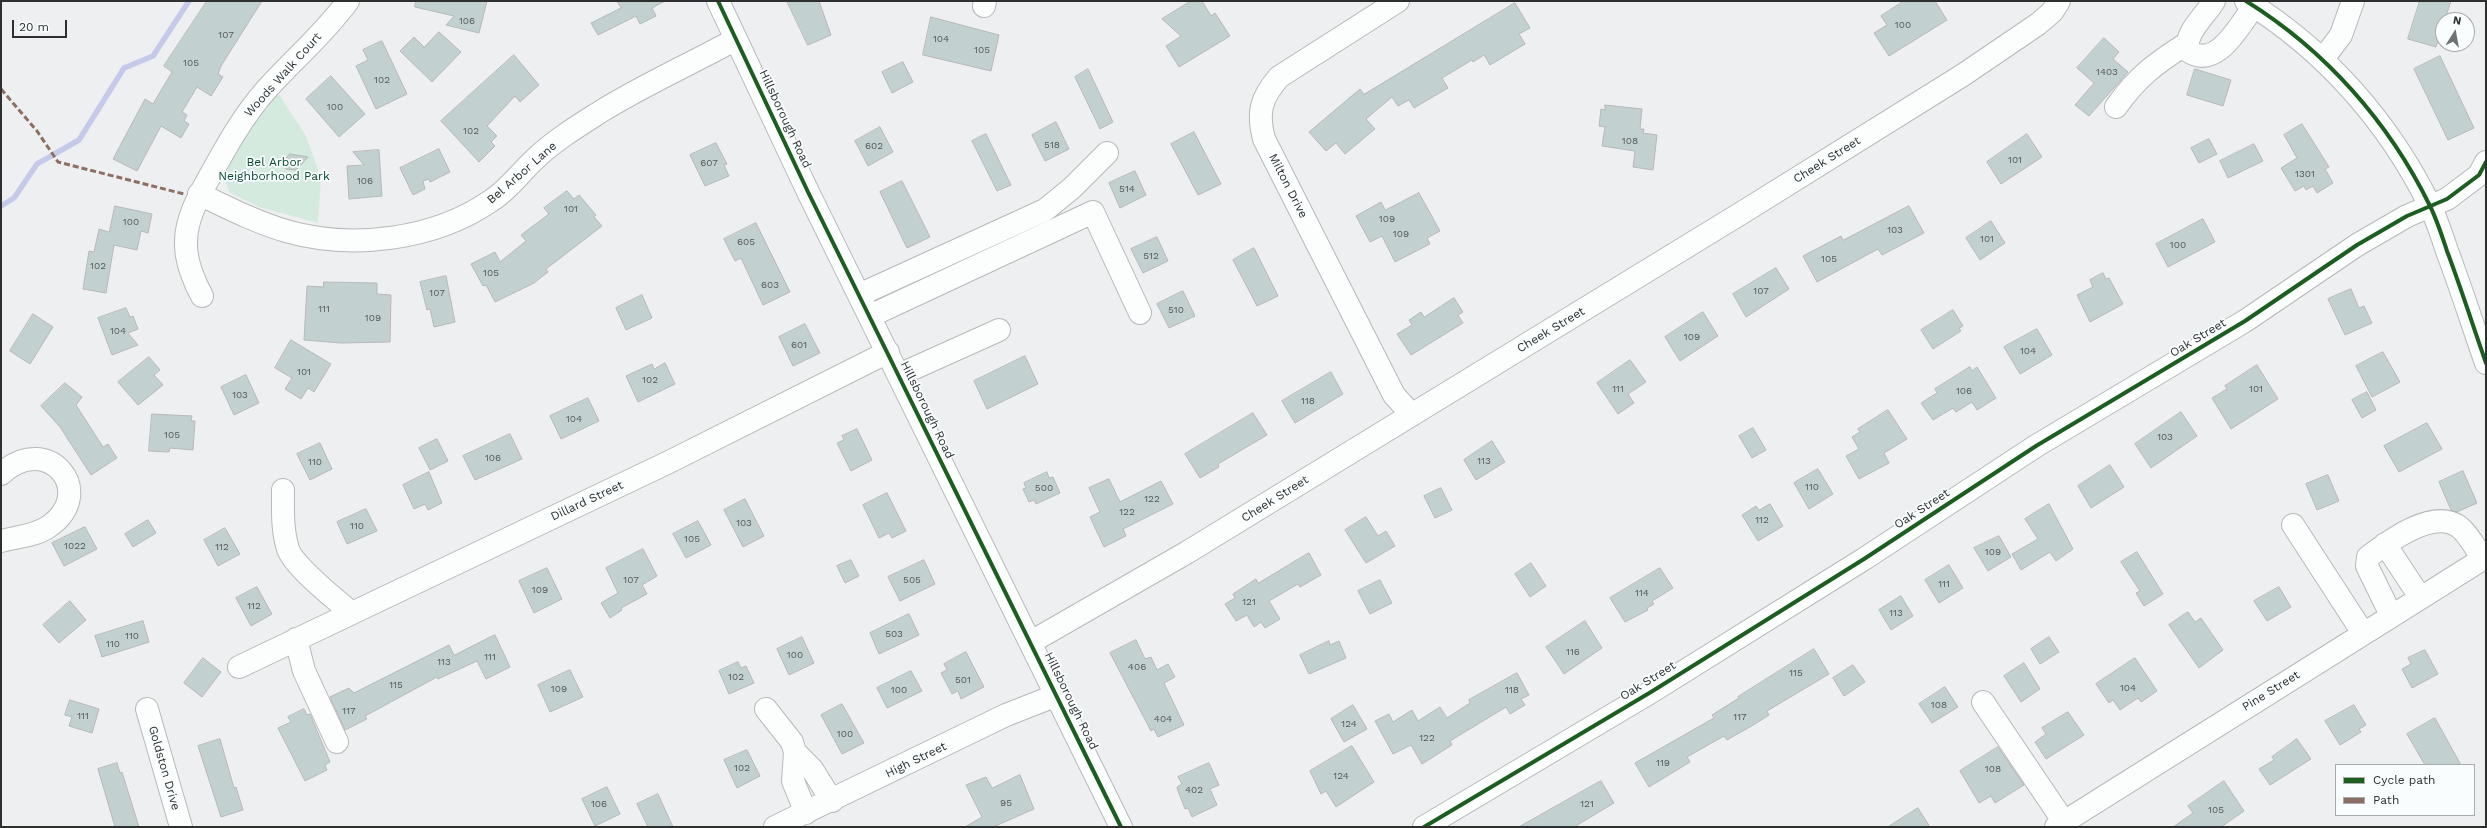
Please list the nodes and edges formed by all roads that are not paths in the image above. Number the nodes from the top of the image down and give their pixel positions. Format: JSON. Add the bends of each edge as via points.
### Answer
{"nodes":[{"id":1,"x":348,"y":1,"type":"edge"},
{"id":2,"x":718,"y":1,"type":"edge"},
{"id":3,"x":1398,"y":1,"type":"edge"},
{"id":4,"x":2059,"y":1,"type":"edge"},
{"id":5,"x":2214,"y":1,"type":"edge"},
{"id":6,"x":2353,"y":1,"type":"edge"},
{"id":7,"x":2250,"y":3,"type":"edge"},
{"id":8,"x":736,"y":39,"type":"junction"},
{"id":9,"x":2186,"y":44,"type":"junction"},
{"id":10,"x":2323,"y":59,"type":"junction"},
{"id":11,"x":2116,"y":107,"type":"dead end"},
{"id":12,"x":1107,"y":153,"type":"dead end"},
{"id":13,"x":2486,"y":162,"type":"edge"},
{"id":14,"x":200,"y":194,"type":"junction"},
{"id":15,"x":2431,"y":207,"type":"junction"},
{"id":16,"x":859,"y":295,"type":"junction"},
{"id":17,"x":202,"y":296,"type":"dead end"},
{"id":18,"x":1140,"y":313,"type":"dead end"},
{"id":19,"x":870,"y":316,"type":"junction"},
{"id":20,"x":999,"y":330,"type":"dead end"},
{"id":21,"x":888,"y":352,"type":"junction"},
{"id":22,"x":2486,"y":363,"type":"edge"},
{"id":23,"x":899,"y":376,"type":"junction"},
{"id":24,"x":1412,"y":415,"type":"junction"},
{"id":25,"x":1,"y":474,"type":"edge"},
{"id":26,"x":283,"y":490,"type":"dead end"},
{"id":27,"x":2293,"y":525,"type":"dead end"},
{"id":28,"x":1,"y":541,"type":"edge"},
{"id":29,"x":2385,"y":544,"type":"junction"},
{"id":30,"x":2484,"y":558,"type":"edge"},
{"id":31,"x":2420,"y":597,"type":"junction"},
{"id":32,"x":351,"y":613,"type":"junction"},
{"id":33,"x":2391,"y":615,"type":"junction"},
{"id":34,"x":2363,"y":633,"type":"junction"},
{"id":35,"x":289,"y":642,"type":"junction"},
{"id":36,"x":1031,"y":642,"type":"junction"},
{"id":37,"x":239,"y":667,"type":"dead end"},
{"id":38,"x":1057,"y":695,"type":"junction"},
{"id":39,"x":1983,"y":702,"type":"dead end"},
{"id":40,"x":147,"y":709,"type":"dead end"},
{"id":41,"x":766,"y":709,"type":"dead end"},
{"id":42,"x":337,"y":742,"type":"dead end"},
{"id":43,"x":795,"y":752,"type":"junction"},
{"id":44,"x":832,"y":801,"type":"junction"},
{"id":45,"x":806,"y":813,"type":"junction"},
{"id":46,"x":2060,"y":824,"type":"edge"},
{"id":47,"x":782,"y":826,"type":"edge"},
{"id":48,"x":181,"y":827,"type":"edge"},
{"id":49,"x":1121,"y":827,"type":"edge"},
{"id":50,"x":1424,"y":827,"type":"edge"}],
"edges":[{"from":1,"to":14,"type":"street","name":"Woods Walk Court","via":[[296,62],[266,90],[243,119]]},
{"from":2,"to":8,"type":"street","name":"Hillsborough Road"},
{"from":3,"to":24,"type":"street","name":"Milton Drive","via":[[1279,77],[1266,91],[1261,106],[1260,124],[1264,139],[1394,395]]},
{"from":4,"to":24,"type":"street","name":"Cheek Street","via":[[2052,12],[2038,24],[1963,75],[1742,214]]},
{"from":5,"to":9,"type":"street"},
{"from":6,"to":10,"type":"street","via":[[2341,36]]},
{"from":7,"to":9,"type":"street","via":[[2220,50],[2210,56],[2197,57],[2188,51]]},
{"from":7,"to":10,"type":"street"},
{"from":8,"to":14,"type":"street","name":"Bel Arbor Lane","via":[[600,112],[535,159],[493,200],[464,217],[433,229],[397,237],[361,240],[323,238],[287,231],[252,220]]},
{"from":8,"to":16,"type":"street","name":"Hillsborough Road"},
{"from":9,"to":11,"type":"street","via":[[2153,65],[2131,85]]},
{"from":10,"to":15,"type":"street","via":[[2376,118]]},
{"from":12,"to":16,"type":"street","via":[[1072,188],[1045,210]]},
{"from":13,"to":15,"type":"street","name":"Oak Street","via":[[2479,175],[2468,185]]},
{"from":14,"to":17,"type":"street","name":"Woods Walk Court","via":[[187,231],[186,246],[195,283]]},
{"from":15,"to":22,"type":"street"},
{"from":15,"to":50,"type":"street","name":"Oak Street","via":[[2407,216],[2357,245],[2245,321],[2036,446],[1864,559],[1651,692]]},
{"from":16,"to":19,"type":"street","name":"Hillsborough Road"},
{"from":18,"to":19,"type":"street","via":[[1093,212]]},
{"from":19,"to":21,"type":"street","name":"Hillsborough Road"},
{"from":20,"to":23,"type":"street"},
{"from":21,"to":23,"type":"street","name":"Hillsborough Road"},
{"from":21,"to":32,"type":"street","name":"Dillard Street","via":[[669,462]]},
{"from":23,"to":36,"type":"street","name":"Hillsborough Road"},
{"from":24,"to":36,"type":"street","name":"Cheek Street","via":[[1186,553]]},
{"from":25,"to":28,"type":"street","via":[[26,458],[39,458],[51,463],[63,474],[70,488],[69,502],[61,516],[47,528]]},
{"from":26,"to":32,"type":"street","via":[[283,528],[289,551],[307,573]]},
{"from":27,"to":34,"type":"street"},
{"from":29,"to":30,"type":"street","via":[[2410,529],[2432,522],[2449,521],[2459,527]]},
{"from":29,"to":31,"type":"street"},
{"from":29,"to":33,"type":"street","via":[[2368,557],[2367,566]]},
{"from":30,"to":31,"type":"street","name":"Pine Street"},
{"from":31,"to":33,"type":"street","name":"Pine Street"},
{"from":32,"to":35,"type":"street","name":"Dillard Street"},
{"from":33,"to":34,"type":"street","name":"Pine Street"},
{"from":34,"to":46,"type":"street","name":"Pine Street"},
{"from":35,"to":37,"type":"street","name":"Dillard Street"},
{"from":35,"to":42,"type":"street"},
{"from":36,"to":38,"type":"street","name":"Hillsborough Road"},
{"from":38,"to":44,"type":"street","name":"High Street","via":[[1006,715]]},
{"from":38,"to":49,"type":"street","name":"Hillsborough Road"},
{"from":39,"to":46,"type":"street"},
{"from":40,"to":48,"type":"street","name":"Goldston Drive"},
{"from":41,"to":43,"type":"street","via":[[792,742]]},
{"from":43,"to":44,"type":"street","via":[[812,769]]},
{"from":43,"to":45,"type":"street","via":[[793,782]]},
{"from":44,"to":45,"type":"street","name":"High Street"},
{"from":45,"to":47,"type":"street","name":"High Street"}]}
